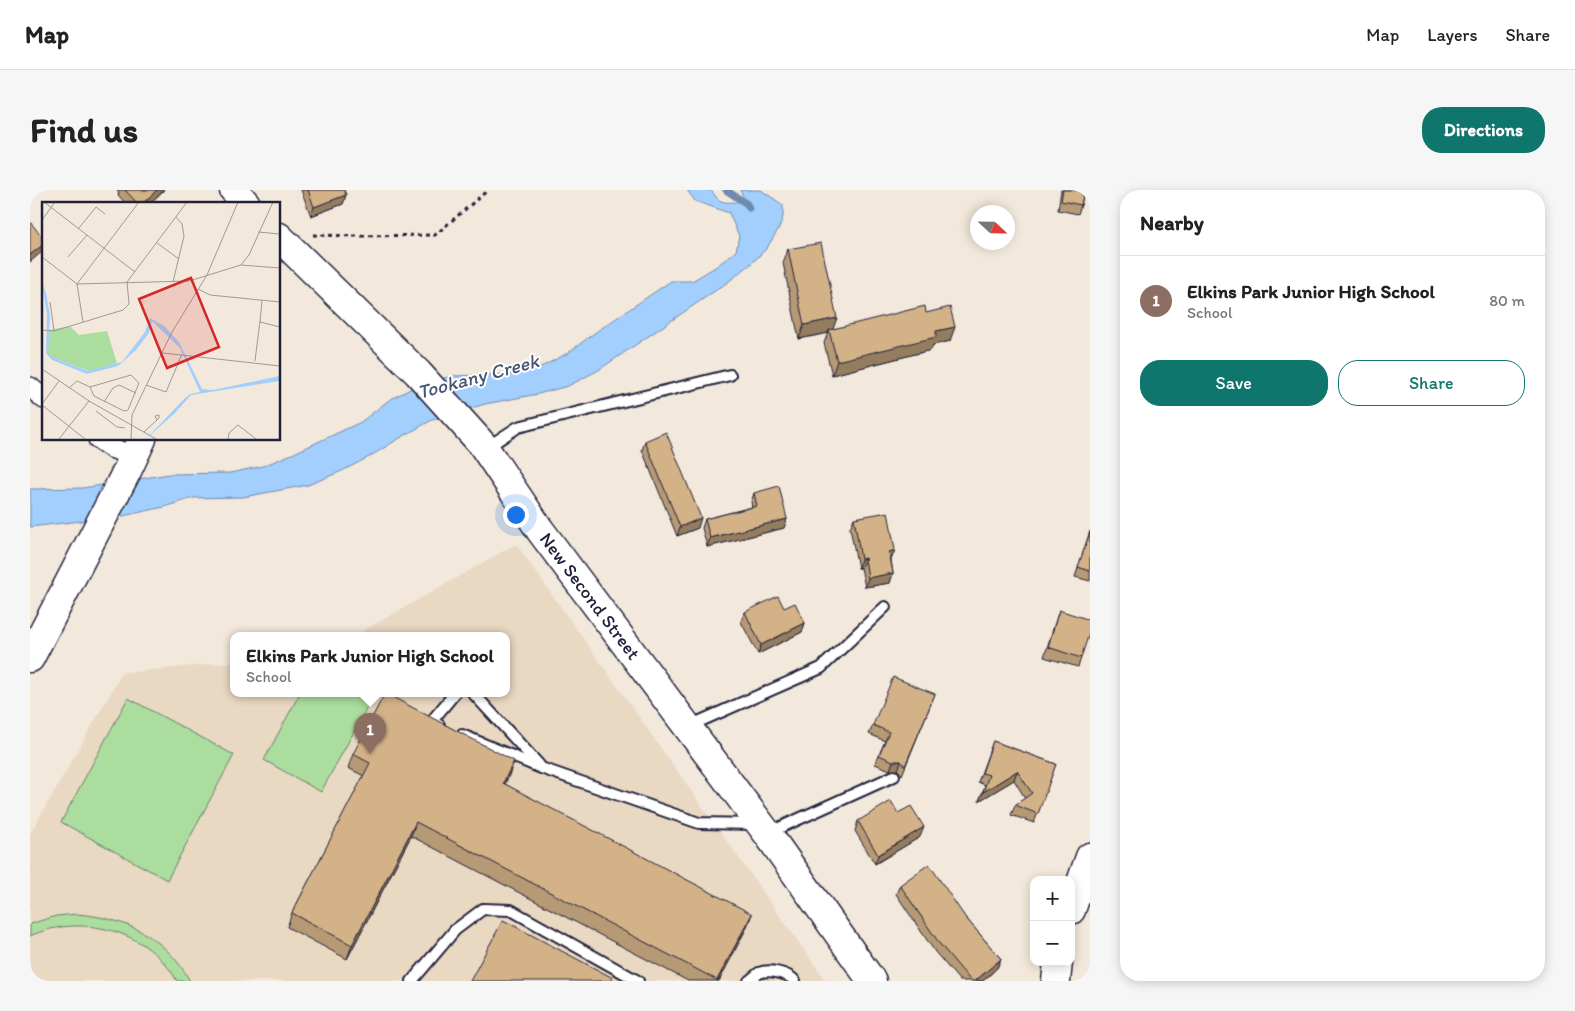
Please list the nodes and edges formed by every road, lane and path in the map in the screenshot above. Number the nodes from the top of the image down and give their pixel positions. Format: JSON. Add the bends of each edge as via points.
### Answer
{"nodes":[{"id":1,"x":234,"y":190,"type":"edge"},
{"id":2,"x":488,"y":190,"type":"edge"},
{"id":3,"x":244,"y":202,"type":"edge"},
{"id":4,"x":284,"y":243,"type":"edge"},
{"id":5,"x":730,"y":375,"type":"dead end"},
{"id":6,"x":30,"y":387,"type":"edge"},
{"id":7,"x":42,"y":397,"type":"edge"},
{"id":8,"x":99,"y":440,"type":"edge"},
{"id":9,"x":483,"y":446,"type":"junction"},
{"id":10,"x":134,"y":455,"type":"edge"},
{"id":11,"x":885,"y":607,"type":"dead end"},
{"id":12,"x":30,"y":658,"type":"edge"},
{"id":13,"x":452,"y":697,"type":"edge"},
{"id":14,"x":476,"y":697,"type":"edge"},
{"id":15,"x":688,"y":727,"type":"junction"},
{"id":16,"x":541,"y":768,"type":"junction"},
{"id":17,"x":894,"y":776,"type":"dead end"},
{"id":18,"x":764,"y":828,"type":"junction"},
{"id":19,"x":1090,"y":858,"type":"edge"},
{"id":20,"x":1075,"y":899,"type":"edge"},
{"id":21,"x":1058,"y":966,"type":"edge"},
{"id":22,"x":412,"y":981,"type":"edge"},
{"id":23,"x":638,"y":981,"type":"edge"},
{"id":24,"x":749,"y":981,"type":"edge"},
{"id":25,"x":794,"y":981,"type":"edge"},
{"id":26,"x":872,"y":981,"type":"edge"},
{"id":27,"x":1056,"y":981,"type":"edge"}],
"edges":[{"from":1,"to":3,"type":"street"},
{"from":2,"to":4,"type":"path","via":[[435,235],[312,235]]},
{"from":4,"to":9,"type":"street","name":"New Second Street","via":[[418,374]]},
{"from":5,"to":9,"type":"lane","via":[[518,427]]},
{"from":6,"to":7,"type":"street"},
{"from":8,"to":10,"type":"street","via":[[111,448]]},
{"from":9,"to":15,"type":"street","name":"New Second Street","via":[[540,530]]},
{"from":10,"to":12,"type":"street"},
{"from":11,"to":15,"type":"lane","via":[[821,668]]},
{"from":13,"to":16,"type":"lane","via":[[432,722]]},
{"from":14,"to":16,"type":"lane"},
{"from":15,"to":18,"type":"street","name":"New Second Street"},
{"from":16,"to":18,"type":"lane","via":[[699,823]]},
{"from":17,"to":18,"type":"lane"},
{"from":18,"to":26,"type":"street","name":"New Second Street"},
{"from":19,"to":20,"type":"street"},
{"from":21,"to":27,"type":"street"},
{"from":22,"to":23,"type":"lane","via":[[455,930],[483,909],[511,910]]},
{"from":24,"to":25,"type":"lane","via":[[760,973],[776,972]]}]}
